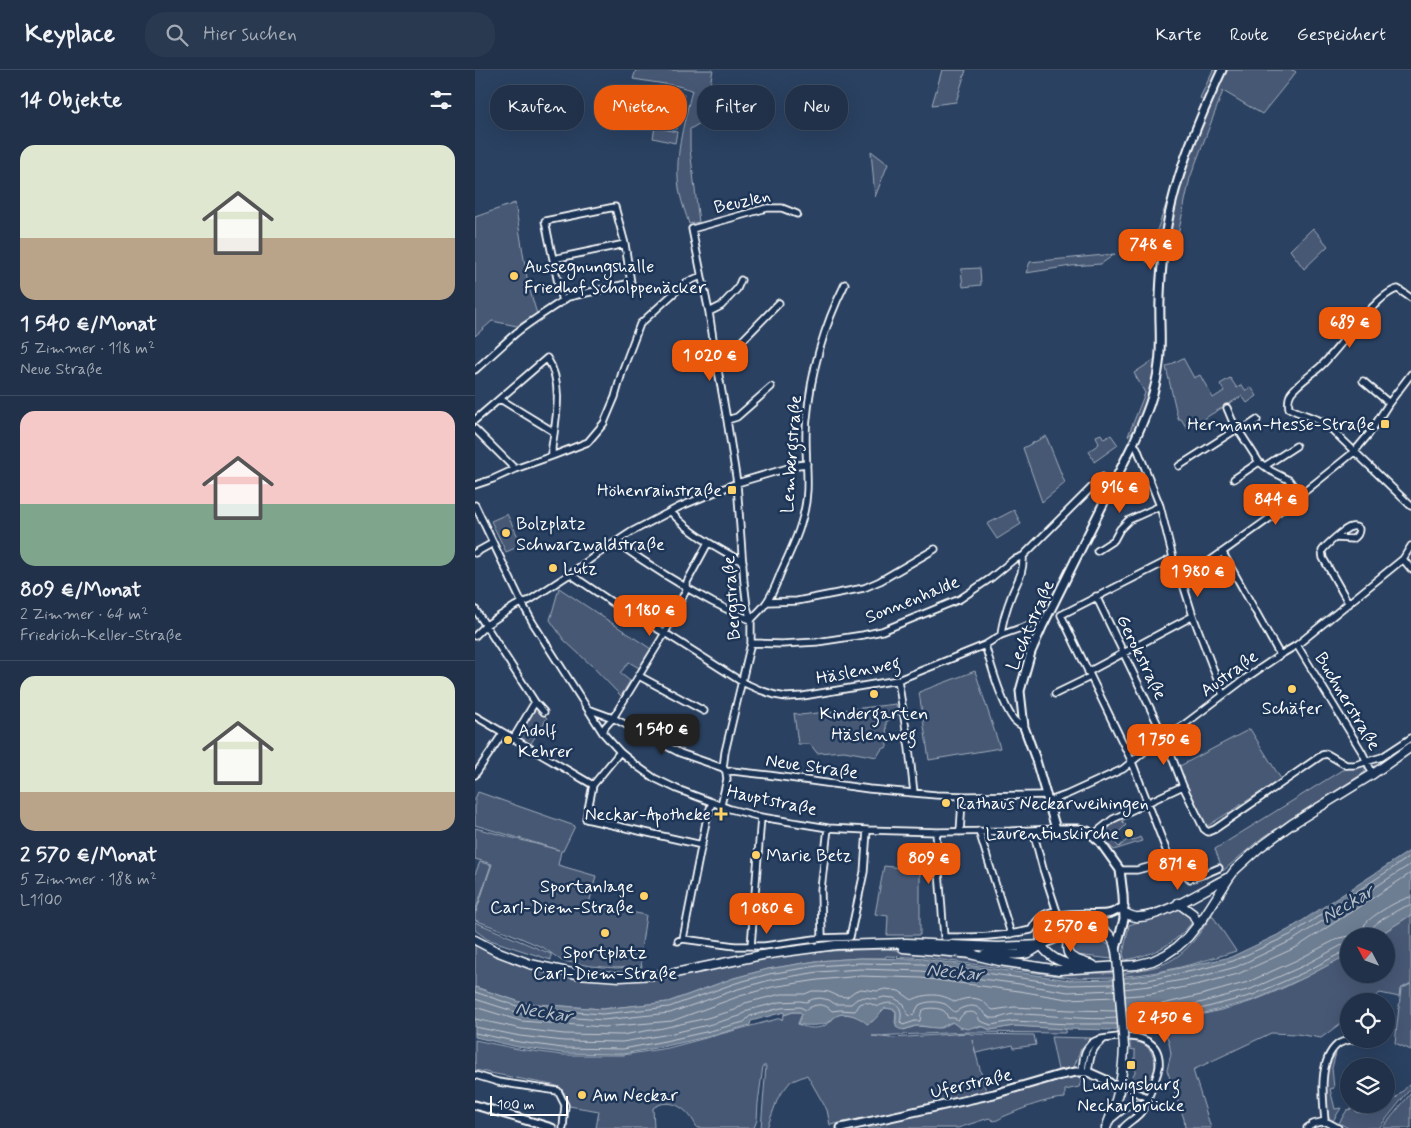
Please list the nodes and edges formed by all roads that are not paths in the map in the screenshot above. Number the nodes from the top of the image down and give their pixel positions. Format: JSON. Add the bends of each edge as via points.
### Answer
{"nodes":[{"id":1,"x":1222,"y":70,"type":"edge"},
{"id":2,"x":797,"y":214,"type":"dead end"},
{"id":3,"x":692,"y":229,"type":"joint"},
{"id":4,"x":625,"y":244,"type":"junction"},
{"id":5,"x":553,"y":259,"type":"junction"},
{"id":6,"x":701,"y":276,"type":"junction"},
{"id":7,"x":741,"y":280,"type":"dead end"},
{"id":8,"x":845,"y":284,"type":"dead end"},
{"id":9,"x":1411,"y":298,"type":"edge"},
{"id":10,"x":562,"y":302,"type":"junction"},
{"id":11,"x":779,"y":303,"type":"dead end"},
{"id":12,"x":709,"y":312,"type":"junction"},
{"id":13,"x":716,"y":359,"type":"junction"},
{"id":14,"x":475,"y":370,"type":"edge"},
{"id":15,"x":1411,"y":374,"type":"edge"},
{"id":16,"x":1363,"y":381,"type":"dead end"},
{"id":17,"x":771,"y":387,"type":"dead end"},
{"id":18,"x":500,"y":399,"type":"junction"},
{"id":19,"x":1389,"y":403,"type":"junction"},
{"id":20,"x":1227,"y":408,"type":"dead end"},
{"id":21,"x":475,"y":420,"type":"edge"},
{"id":22,"x":727,"y":420,"type":"junction"},
{"id":23,"x":1257,"y":420,"type":"dead end"},
{"id":24,"x":475,"y":429,"type":"edge"},
{"id":25,"x":1238,"y":431,"type":"junction"},
{"id":26,"x":554,"y":432,"type":"junction"},
{"id":27,"x":1133,"y":444,"type":"junction"},
{"id":28,"x":1295,"y":446,"type":"dead end"},
{"id":29,"x":1354,"y":452,"type":"junction"},
{"id":30,"x":552,"y":456,"type":"junction"},
{"id":31,"x":1259,"y":462,"type":"junction"},
{"id":32,"x":807,"y":464,"type":"junction"},
{"id":33,"x":1179,"y":466,"type":"dead end"},
{"id":34,"x":1265,"y":466,"type":"junction"},
{"id":35,"x":515,"y":469,"type":"junction"},
{"id":36,"x":1102,"y":477,"type":"dead end"},
{"id":37,"x":1234,"y":479,"type":"dead end"},
{"id":38,"x":737,"y":484,"type":"junction"},
{"id":39,"x":475,"y":486,"type":"edge"},
{"id":40,"x":1300,"y":495,"type":"junction"},
{"id":41,"x":475,"y":505,"type":"edge"},
{"id":42,"x":1160,"y":506,"type":"junction"},
{"id":43,"x":1411,"y":506,"type":"edge"},
{"id":44,"x":671,"y":512,"type":"junction"},
{"id":45,"x":1336,"y":538,"type":"dead end"},
{"id":46,"x":616,"y":542,"type":"junction"},
{"id":47,"x":493,"y":543,"type":"junction"},
{"id":48,"x":708,"y":543,"type":"junction"},
{"id":49,"x":1411,"y":546,"type":"edge"},
{"id":50,"x":935,"y":550,"type":"dead end"},
{"id":51,"x":1097,"y":551,"type":"dead end"},
{"id":52,"x":475,"y":553,"type":"edge"},
{"id":53,"x":1223,"y":553,"type":"junction"},
{"id":54,"x":1023,"y":556,"type":"junction"},
{"id":55,"x":1173,"y":558,"type":"junction"},
{"id":56,"x":1403,"y":559,"type":"junction"},
{"id":57,"x":743,"y":562,"type":"junction"},
{"id":58,"x":1411,"y":569,"type":"edge"},
{"id":59,"x":570,"y":574,"type":"junction"},
{"id":60,"x":1182,"y":582,"type":"junction"},
{"id":61,"x":687,"y":588,"type":"junction"},
{"id":62,"x":1096,"y":596,"type":"junction"},
{"id":63,"x":767,"y":602,"type":"junction"},
{"id":64,"x":522,"y":603,"type":"junction"},
{"id":65,"x":1349,"y":604,"type":"junction"},
{"id":66,"x":475,"y":609,"type":"edge"},
{"id":67,"x":1193,"y":616,"type":"junction"},
{"id":68,"x":751,"y":620,"type":"junction"},
{"id":69,"x":1032,"y":624,"type":"dead end"},
{"id":70,"x":485,"y":625,"type":"junction"},
{"id":71,"x":665,"y":633,"type":"junction"},
{"id":72,"x":1001,"y":635,"type":"junction"},
{"id":73,"x":475,"y":636,"type":"edge"},
{"id":74,"x":751,"y":643,"type":"junction"},
{"id":75,"x":985,"y":645,"type":"junction"},
{"id":76,"x":1297,"y":645,"type":"junction"},
{"id":77,"x":1124,"y":654,"type":"junction"},
{"id":78,"x":1280,"y":655,"type":"junction"},
{"id":79,"x":1089,"y":674,"type":"junction"},
{"id":80,"x":639,"y":676,"type":"junction"},
{"id":81,"x":898,"y":680,"type":"junction"},
{"id":82,"x":742,"y":682,"type":"junction"},
{"id":83,"x":1055,"y":694,"type":"dead end"},
{"id":84,"x":1223,"y":695,"type":"junction"},
{"id":85,"x":535,"y":702,"type":"junction"},
{"id":86,"x":588,"y":709,"type":"junction"},
{"id":87,"x":704,"y":711,"type":"dead end"},
{"id":88,"x":544,"y":712,"type":"dead end"},
{"id":89,"x":475,"y":716,"type":"edge"},
{"id":90,"x":613,"y":718,"type":"junction"},
{"id":91,"x":1024,"y":727,"type":"junction"},
{"id":92,"x":503,"y":733,"type":"junction"},
{"id":93,"x":603,"y":733,"type":"junction"},
{"id":94,"x":1411,"y":738,"type":"edge"},
{"id":95,"x":513,"y":739,"type":"junction"},
{"id":96,"x":1165,"y":739,"type":"junction"},
{"id":97,"x":1411,"y":747,"type":"edge"},
{"id":98,"x":620,"y":752,"type":"junction"},
{"id":99,"x":1131,"y":762,"type":"junction"},
{"id":100,"x":1367,"y":762,"type":"junction"},
{"id":101,"x":725,"y":770,"type":"junction"},
{"id":102,"x":1373,"y":774,"type":"junction"},
{"id":103,"x":475,"y":775,"type":"edge"},
{"id":104,"x":593,"y":785,"type":"junction"},
{"id":105,"x":1183,"y":786,"type":"junction"},
{"id":106,"x":914,"y":793,"type":"junction"},
{"id":107,"x":1048,"y":798,"type":"junction"},
{"id":108,"x":962,"y":801,"type":"dead end"},
{"id":109,"x":712,"y":802,"type":"junction"},
{"id":110,"x":1147,"y":802,"type":"junction"},
{"id":111,"x":721,"y":805,"type":"junction"},
{"id":112,"x":761,"y":817,"type":"junction"},
{"id":113,"x":828,"y":828,"type":"junction"},
{"id":114,"x":1056,"y":829,"type":"junction"},
{"id":115,"x":867,"y":830,"type":"junction"},
{"id":116,"x":979,"y":831,"type":"junction"},
{"id":117,"x":1033,"y":831,"type":"junction"},
{"id":118,"x":936,"y":832,"type":"junction"},
{"id":119,"x":960,"y":832,"type":"junction"},
{"id":120,"x":1093,"y":835,"type":"junction"},
{"id":121,"x":702,"y":845,"type":"junction"},
{"id":122,"x":1170,"y":860,"type":"junction"},
{"id":123,"x":1219,"y":868,"type":"dead end"},
{"id":124,"x":1120,"y":870,"type":"junction"},
{"id":125,"x":1229,"y":878,"type":"junction"},
{"id":126,"x":1178,"y":904,"type":"junction"},
{"id":127,"x":1124,"y":910,"type":"junction"},
{"id":128,"x":1060,"y":915,"type":"junction"},
{"id":129,"x":1198,"y":925,"type":"junction"},
{"id":130,"x":1071,"y":932,"type":"junction"},
{"id":131,"x":1011,"y":934,"type":"junction"},
{"id":132,"x":821,"y":938,"type":"junction"},
{"id":133,"x":475,"y":940,"type":"edge"},
{"id":134,"x":883,"y":945,"type":"junction"},
{"id":135,"x":1041,"y":945,"type":"junction"},
{"id":136,"x":751,"y":946,"type":"junction"},
{"id":137,"x":1116,"y":949,"type":"junction"},
{"id":138,"x":970,"y":954,"type":"junction"},
{"id":139,"x":1096,"y":966,"type":"junction"},
{"id":140,"x":1340,"y":1043,"type":"edge"},
{"id":141,"x":1085,"y":1071,"type":"junction"},
{"id":142,"x":475,"y":1075,"type":"edge"},
{"id":143,"x":1122,"y":1076,"type":"junction"},
{"id":144,"x":1106,"y":1080,"type":"junction"},
{"id":145,"x":1119,"y":1092,"type":"junction"},
{"id":146,"x":1147,"y":1097,"type":"junction"},
{"id":147,"x":475,"y":1105,"type":"edge"},
{"id":148,"x":1144,"y":1105,"type":"junction"},
{"id":149,"x":1325,"y":1121,"type":"junction"},
{"id":150,"x":1107,"y":1125,"type":"edge"},
{"id":151,"x":552,"y":1128,"type":"edge"},
{"id":152,"x":563,"y":1128,"type":"edge"},
{"id":153,"x":841,"y":1128,"type":"edge"},
{"id":154,"x":1123,"y":1128,"type":"edge"},
{"id":155,"x":1307,"y":1128,"type":"edge"},
{"id":156,"x":1338,"y":1128,"type":"edge"}],
"edges":[{"from":1,"to":27,"type":"street","name":"Lechtstraße","via":[[1182,165],[1170,208],[1163,257],[1159,365],[1148,409]]},
{"from":2,"to":3,"type":"street","name":"Beuzlen","via":[[782,208],[767,208]]},
{"from":3,"to":6,"type":"street","name":"Bergstraße"},
{"from":4,"to":5,"type":"street"},
{"from":4,"to":5,"type":"street","via":[[615,207],[554,219],[545,221]]},
{"from":4,"to":10,"type":"street","via":[[631,283]]},
{"from":5,"to":10,"type":"street"},
{"from":6,"to":12,"type":"street","name":"Bergstraße"},
{"from":6,"to":30,"type":"street","via":[[685,283],[639,324],[604,423],[588,442]]},
{"from":7,"to":12,"type":"street","via":[[721,306]]},
{"from":8,"to":32,"type":"street","name":"Lembergstraße","via":[[822,340],[810,392],[806,421]]},
{"from":9,"to":29,"type":"street","via":[[1398,290],[1387,294],[1287,400],[1289,408],[1325,423]]},
{"from":10,"to":14,"type":"street","via":[[517,333]]},
{"from":11,"to":13,"type":"street","via":[[734,349]]},
{"from":12,"to":13,"type":"street","name":"Bergstraße"},
{"from":13,"to":22,"type":"street","name":"Bergstraße"},
{"from":15,"to":19,"type":"street"},
{"from":16,"to":19,"type":"street"},
{"from":17,"to":22,"type":"street","via":[[737,417]]},
{"from":18,"to":21,"type":"street"},
{"from":18,"to":26,"type":"street"},
{"from":18,"to":26,"type":"street","via":[[547,358],[558,389]]},
{"from":19,"to":29,"type":"street"},
{"from":20,"to":25,"type":"street"},
{"from":22,"to":38,"type":"street","name":"Bergstraße"},
{"from":23,"to":25,"type":"street"},
{"from":24,"to":35,"type":"street"},
{"from":25,"to":31,"type":"street"},
{"from":25,"to":33,"type":"street"},
{"from":26,"to":30,"type":"street"},
{"from":27,"to":42,"type":"street"},
{"from":27,"to":91,"type":"street","name":"Lechtstraße","via":[[1031,652],[1020,691]]},
{"from":28,"to":34,"type":"street"},
{"from":29,"to":40,"type":"street"},
{"from":29,"to":43,"type":"street"},
{"from":30,"to":35,"type":"street"},
{"from":31,"to":34,"type":"street"},
{"from":31,"to":37,"type":"street"},
{"from":32,"to":38,"type":"street"},
{"from":32,"to":63,"type":"street","name":"Lembergstraße","via":[[804,513],[794,546]]},
{"from":34,"to":40,"type":"street","via":[[1289,480]]},
{"from":35,"to":39,"type":"street"},
{"from":36,"to":54,"type":"street","name":"Sonnenhalde"},
{"from":38,"to":44,"type":"street"},
{"from":38,"to":57,"type":"street","name":"Bergstraße"},
{"from":40,"to":53,"type":"street"},
{"from":41,"to":47,"type":"street","name":"Hauptstraße"},
{"from":42,"to":51,"type":"street","via":[[1129,520],[1114,540]]},
{"from":42,"to":55,"type":"street"},
{"from":44,"to":46,"type":"street"},
{"from":44,"to":48,"type":"street"},
{"from":45,"to":65,"type":"street","via":[[1325,546],[1323,558]]},
{"from":46,"to":59,"type":"street"},
{"from":46,"to":61,"type":"street"},
{"from":47,"to":52,"type":"street"},
{"from":47,"to":64,"type":"street","name":"Hauptstraße"},
{"from":48,"to":57,"type":"street"},
{"from":48,"to":61,"type":"street","via":[[687,582]]},
{"from":49,"to":56,"type":"street","name":"Austraße"},
{"from":50,"to":63,"type":"street","via":[[864,588],[797,601]]},
{"from":53,"to":60,"type":"street"},
{"from":53,"to":78,"type":"street"},
{"from":54,"to":72,"type":"street","via":[[1024,567],[1011,595]]},
{"from":54,"to":74,"type":"street","name":"Sonnenhalde","via":[[960,599],[882,631],[817,642]]},
{"from":55,"to":60,"type":"street"},
{"from":55,"to":62,"type":"street"},
{"from":56,"to":58,"type":"street"},
{"from":56,"to":65,"type":"street","name":"Austraße"},
{"from":57,"to":68,"type":"street","name":"Bergstraße"},
{"from":59,"to":64,"type":"street"},
{"from":59,"to":71,"type":"street","name":"Häslenweg"},
{"from":60,"to":67,"type":"street"},
{"from":61,"to":68,"type":"street"},
{"from":61,"to":71,"type":"street"},
{"from":62,"to":77,"type":"street","name":"Gerokstraße"},
{"from":62,"to":79,"type":"street","via":[[1061,615]]},
{"from":63,"to":68,"type":"street","name":"Lembergstraße"},
{"from":64,"to":70,"type":"street"},
{"from":64,"to":86,"type":"street","name":"Hauptstraße"},
{"from":65,"to":76,"type":"street","name":"Austraße"},
{"from":66,"to":70,"type":"street"},
{"from":67,"to":77,"type":"street"},
{"from":67,"to":84,"type":"street"},
{"from":68,"to":74,"type":"street","name":"Bergstraße"},
{"from":69,"to":72,"type":"street","name":"Häslenweg"},
{"from":70,"to":73,"type":"street"},
{"from":70,"to":85,"type":"street"},
{"from":71,"to":80,"type":"street"},
{"from":71,"to":82,"type":"street","name":"Häslenweg"},
{"from":72,"to":75,"type":"street","name":"Häslenweg"},
{"from":74,"to":82,"type":"street","name":"Bergstraße"},
{"from":75,"to":81,"type":"street","name":"Häslenweg"},
{"from":75,"to":91,"type":"street","via":[[1011,715]]},
{"from":76,"to":78,"type":"street","name":"Austraße"},
{"from":76,"to":100,"type":"street","name":"Buchnerstraße"},
{"from":77,"to":79,"type":"street"},
{"from":77,"to":96,"type":"street","name":"Gerokstraße"},
{"from":78,"to":84,"type":"street","name":"Austraße"},
{"from":79,"to":83,"type":"street"},
{"from":79,"to":99,"type":"street"},
{"from":80,"to":87,"type":"street"},
{"from":80,"to":90,"type":"street"},
{"from":81,"to":82,"type":"street","name":"Häslenweg","via":[[786,697]]},
{"from":81,"to":106,"type":"street"},
{"from":82,"to":101,"type":"street","name":"Bergstraße","via":[[725,752]]},
{"from":84,"to":96,"type":"street","name":"Austraße"},
{"from":85,"to":88,"type":"street"},
{"from":85,"to":95,"type":"street"},
{"from":86,"to":90,"type":"street","name":"Neue Straße"},
{"from":86,"to":93,"type":"street","name":"Hauptstraße"},
{"from":89,"to":92,"type":"street"},
{"from":90,"to":93,"type":"street"},
{"from":90,"to":101,"type":"street","name":"Neue Straße","via":[[680,753]]},
{"from":91,"to":107,"type":"street","name":"Lechtstraße"},
{"from":92,"to":95,"type":"street"},
{"from":92,"to":103,"type":"street"},
{"from":93,"to":98,"type":"street","name":"Hauptstraße"},
{"from":94,"to":100,"type":"street","via":[[1382,757]]},
{"from":95,"to":104,"type":"street"},
{"from":96,"to":99,"type":"street","name":"Austraße"},
{"from":96,"to":105,"type":"street","name":"Gerokstraße"},
{"from":97,"to":102,"type":"main road"},
{"from":98,"to":104,"type":"street"},
{"from":98,"to":109,"type":"street","name":"Hauptstraße","via":[[654,778]]},
{"from":99,"to":107,"type":"street","name":"Austraße","via":[[1123,769],[1066,795]]},
{"from":99,"to":110,"type":"street"},
{"from":100,"to":102,"type":"street","name":"Buchnerstraße"},
{"from":100,"to":105,"type":"street","name":"Gerokstraße","via":[[1349,766],[1330,754],[1322,755],[1208,832]]},
{"from":101,"to":106,"type":"street","name":"Neue Straße"},
{"from":101,"to":111,"type":"street","name":"Bergstraße","via":[[727,779]]},
{"from":102,"to":125,"type":"main road","via":[[1292,824],[1252,854]]},
{"from":104,"to":121,"type":"street","via":[[586,819]]},
{"from":105,"to":110,"type":"street"},
{"from":106,"to":107,"type":"street","name":"Neue Straße"},
{"from":107,"to":114,"type":"street","name":"Lechtstraße"},
{"from":108,"to":119,"type":"street"},
{"from":109,"to":111,"type":"street","name":"Hauptstraße"},
{"from":109,"to":121,"type":"street"},
{"from":110,"to":120,"type":"street","via":[[1113,819]]},
{"from":110,"to":122,"type":"street"},
{"from":111,"to":112,"type":"street","name":"Hauptstraße"},
{"from":112,"to":113,"type":"street","name":"Hauptstraße"},
{"from":112,"to":136,"type":"street"},
{"from":113,"to":115,"type":"street","name":"Hauptstraße"},
{"from":113,"to":132,"type":"street","via":[[821,889]]},
{"from":114,"to":117,"type":"street","name":"Hauptstraße"},
{"from":114,"to":120,"type":"street","name":"Hauptstraße","via":[[1083,830]]},
{"from":115,"to":118,"type":"street","name":"Hauptstraße"},
{"from":115,"to":132,"type":"street","via":[[864,872],[850,937]]},
{"from":116,"to":117,"type":"street","name":"Hauptstraße"},
{"from":116,"to":119,"type":"street","name":"Hauptstraße"},
{"from":116,"to":131,"type":"street"},
{"from":117,"to":128,"type":"street"},
{"from":118,"to":119,"type":"street","name":"Hauptstraße"},
{"from":118,"to":131,"type":"street","via":[[944,937],[985,938]]},
{"from":120,"to":124,"type":"street"},
{"from":121,"to":136,"type":"street","via":[[681,940]]},
{"from":122,"to":123,"type":"street","via":[[1190,879]]},
{"from":122,"to":124,"type":"street","via":[[1137,870]]},
{"from":124,"to":127,"type":"street"},
{"from":125,"to":126,"type":"main road"},
{"from":125,"to":129,"type":"main road"},
{"from":126,"to":127,"type":"main road","via":[[1145,917],[1133,917]]},
{"from":126,"to":129,"type":"main road","via":[[1193,914]]},
{"from":127,"to":128,"type":"street","via":[[1108,914]]},
{"from":127,"to":137,"type":"street","via":[[1124,925]]},
{"from":128,"to":131,"type":"street","via":[[1045,914],[1031,930]]},
{"from":128,"to":135,"type":"street","via":[[1044,923]]},
{"from":129,"to":139,"type":"main road","via":[[1177,947],[1152,961]]},
{"from":130,"to":135,"type":"main road"},
{"from":130,"to":137,"type":"main road","via":[[1089,927],[1103,930]]},
{"from":130,"to":139,"type":"main road","via":[[1067,947],[1069,954]]},
{"from":132,"to":136,"type":"street"},
{"from":133,"to":134,"type":"main road","via":[[530,964],[577,974],[620,977],[675,973],[762,955],[836,945]]},
{"from":134,"to":135,"type":"main road"},
{"from":134,"to":138,"type":"main road"},
{"from":135,"to":138,"type":"main road","via":[[1019,954]]},
{"from":135,"to":139,"type":"main road","via":[[1060,962]]},
{"from":137,"to":143,"type":"main road","bridge":true,"via":[[1124,1047]]},
{"from":138,"to":139,"type":"main road","via":[[1059,970]]},
{"from":140,"to":149,"type":"street","via":[[1329,1053],[1324,1070]]},
{"from":141,"to":144,"type":"street"},
{"from":141,"to":146,"type":"street","via":[[1084,1056],[1088,1046],[1097,1040],[1144,1039],[1152,1044],[1159,1067]]},
{"from":141,"to":153,"type":"street","name":"Uferstraße"},
{"from":142,"to":152,"type":"street","via":[[498,1082],[559,1091],[565,1105]]},
{"from":143,"to":144,"type":"street"},
{"from":143,"to":145,"type":"main road"},
{"from":143,"to":146,"type":"street","via":[[1134,1092]]},
{"from":144,"to":145,"type":"street"},
{"from":145,"to":150,"type":"main road"},
{"from":146,"to":148,"type":"street"},
{"from":147,"to":151,"type":"street"},
{"from":148,"to":150,"type":"street","via":[[1130,1105]]},
{"from":148,"to":154,"type":"street"},
{"from":149,"to":155,"type":"street"},
{"from":149,"to":156,"type":"street"}]}
